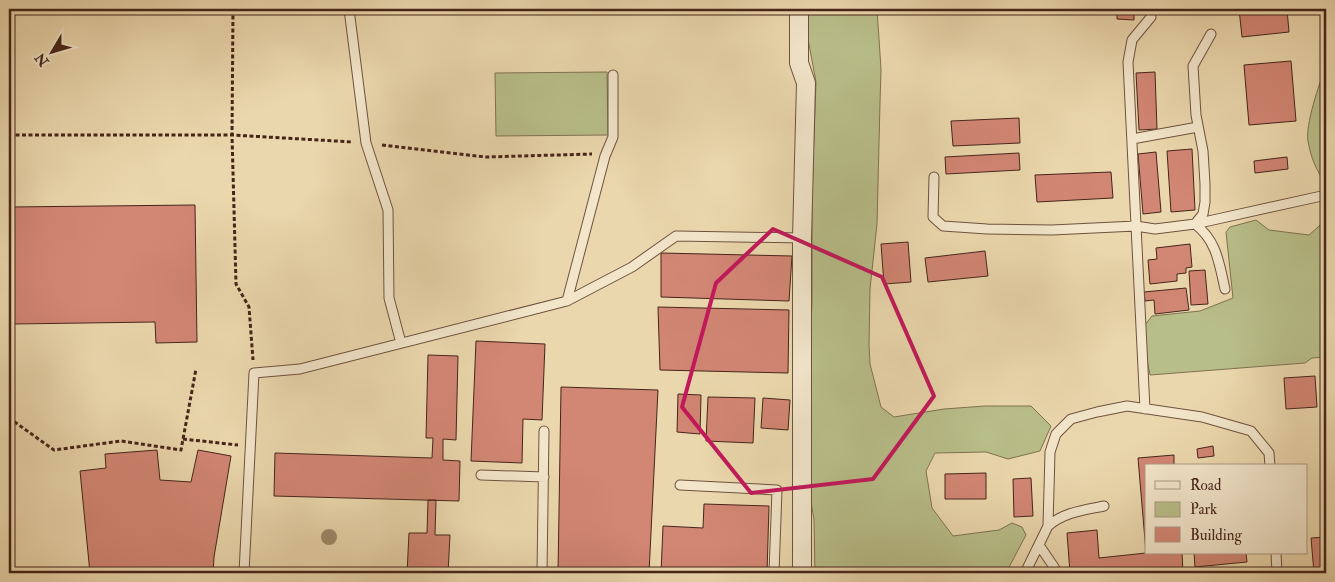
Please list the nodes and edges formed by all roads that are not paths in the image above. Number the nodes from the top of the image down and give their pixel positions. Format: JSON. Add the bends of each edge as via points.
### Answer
{"nodes":[{"id":1,"x":349,"y":9,"type":"edge"},
{"id":2,"x":799,"y":9,"type":"edge"},
{"id":3,"x":1151,"y":17,"type":"dead end"},
{"id":4,"x":1212,"y":34,"type":"dead end"},
{"id":5,"x":614,"y":75,"type":"dead end"},
{"id":6,"x":1198,"y":127,"type":"junction"},
{"id":7,"x":1132,"y":139,"type":"junction"},
{"id":8,"x":934,"y":177,"type":"dead end"},
{"id":9,"x":1326,"y":195,"type":"edge"},
{"id":10,"x":1195,"y":224,"type":"junction"},
{"id":11,"x":1136,"y":226,"type":"junction"},
{"id":12,"x":802,"y":238,"type":"junction"},
{"id":13,"x":1225,"y":289,"type":"dead end"},
{"id":14,"x":567,"y":301,"type":"junction"},
{"id":15,"x":401,"y":343,"type":"junction"},
{"id":16,"x":1145,"y":409,"type":"junction"},
{"id":17,"x":544,"y":431,"type":"dead end"},
{"id":18,"x":1270,"y":464,"type":"edge"},
{"id":19,"x":480,"y":476,"type":"dead end"},
{"id":20,"x":544,"y":477,"type":"junction"},
{"id":21,"x":680,"y":485,"type":"dead end"},
{"id":22,"x":1104,"y":506,"type":"dead end"},
{"id":23,"x":1048,"y":526,"type":"junction"},
{"id":24,"x":1039,"y":544,"type":"junction"},
{"id":25,"x":1276,"y":554,"type":"edge"},
{"id":26,"x":244,"y":573,"type":"edge"},
{"id":27,"x":542,"y":573,"type":"edge"},
{"id":28,"x":774,"y":573,"type":"edge"},
{"id":29,"x":802,"y":573,"type":"edge"},
{"id":30,"x":1025,"y":573,"type":"edge"},
{"id":31,"x":1056,"y":573,"type":"edge"},
{"id":32,"x":1278,"y":573,"type":"edge"}],
"edges":[{"from":1,"to":15,"type":"lane","via":[[366,143],[388,210],[389,298]]},
{"from":2,"to":12,"type":"street","via":[[799,62],[806,83]]},
{"from":3,"to":7,"type":"lane","via":[[1132,40],[1128,62]]},
{"from":4,"to":6,"type":"lane","via":[[1192,66]]},
{"from":5,"to":14,"type":"lane","via":[[613,137],[605,156]]},
{"from":6,"to":7,"type":"lane"},
{"from":6,"to":10,"type":"lane","via":[[1203,151],[1205,202]]},
{"from":7,"to":11,"type":"lane"},
{"from":8,"to":11,"type":"lane","via":[[932,217],[943,226],[1052,230]]},
{"from":9,"to":10,"type":"lane"},
{"from":10,"to":11,"type":"lane","via":[[1155,229]]},
{"from":10,"to":13,"type":"lane","via":[[1214,246]]},
{"from":11,"to":16,"type":"lane"},
{"from":12,"to":14,"type":"lane","via":[[676,236],[632,267]]},
{"from":12,"to":29,"type":"street"},
{"from":14,"to":15,"type":"lane"},
{"from":15,"to":26,"type":"lane","via":[[300,369],[254,373]]},
{"from":16,"to":18,"type":"lane","via":[[1202,417],[1251,431],[1269,454]]},
{"from":16,"to":23,"type":"lane","via":[[1127,406],[1088,414],[1071,419],[1056,434],[1050,452]]},
{"from":17,"to":20,"type":"lane"},
{"from":19,"to":20,"type":"lane"},
{"from":20,"to":27,"type":"lane"},
{"from":21,"to":28,"type":"lane","via":[[777,490]]},
{"from":22,"to":23,"type":"lane","via":[[1070,512]]},
{"from":23,"to":24,"type":"lane"},
{"from":24,"to":30,"type":"lane"},
{"from":24,"to":31,"type":"lane"},
{"from":25,"to":32,"type":"lane"}]}
